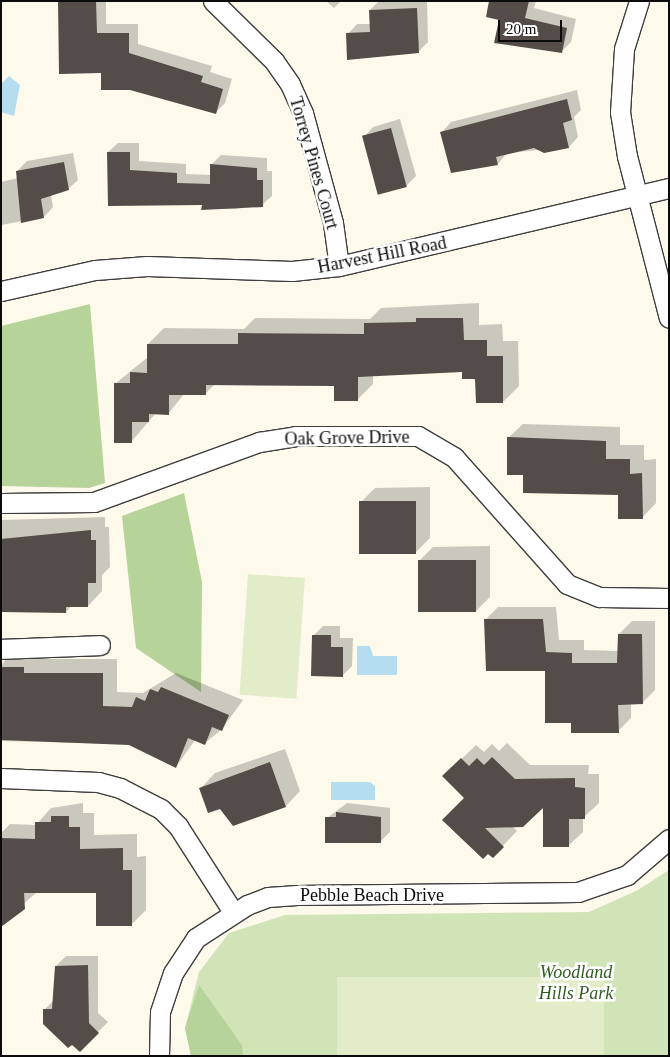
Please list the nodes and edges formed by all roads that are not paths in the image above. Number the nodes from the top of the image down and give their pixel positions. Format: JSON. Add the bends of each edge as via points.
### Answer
{"nodes":[{"id":1,"x":213,"y":1,"type":"edge"},
{"id":2,"x":639,"y":1,"type":"edge"},
{"id":3,"x":669,"y":188,"type":"edge"},
{"id":4,"x":637,"y":194,"type":"junction"},
{"id":5,"x":339,"y":266,"type":"junction"},
{"id":6,"x":1,"y":291,"type":"edge"},
{"id":7,"x":669,"y":318,"type":"edge"},
{"id":8,"x":1,"y":503,"type":"edge"},
{"id":9,"x":669,"y":598,"type":"edge"},
{"id":10,"x":100,"y":646,"type":"dead end"},
{"id":11,"x":1,"y":649,"type":"edge"},
{"id":12,"x":1,"y":778,"type":"edge"},
{"id":13,"x":669,"y":839,"type":"edge"},
{"id":14,"x":233,"y":912,"type":"junction"},
{"id":15,"x":158,"y":1056,"type":"edge"}],
"edges":[{"from":1,"to":5,"type":"street","name":"Torrey Pines Court","via":[[274,60],[290,84],[303,113],[333,223]]},
{"from":2,"to":4,"type":"street","via":[[619,85],[626,156]]},
{"from":3,"to":4,"type":"street","name":"Harvest Hill Road"},
{"from":4,"to":5,"type":"street","name":"Harvest Hill Road"},
{"from":4,"to":7,"type":"street"},
{"from":5,"to":6,"type":"street","name":"Harvest Hill Road","via":[[292,270],[147,266],[95,270]]},
{"from":8,"to":9,"type":"street","name":"Oak Grove Drive","via":[[107,499],[259,442],[294,436],[418,436],[454,457],[567,584],[600,597]]},
{"from":10,"to":11,"type":"street"},
{"from":12,"to":14,"type":"street","via":[[98,782],[120,788],[161,809],[178,826]]},
{"from":13,"to":14,"type":"street","name":"Pebble Beach Drive","via":[[627,875],[578,892],[297,895],[268,897]]},
{"from":14,"to":15,"type":"street","name":"Pebble Beach Drive","via":[[196,938],[173,973],[160,1012]]}]}
